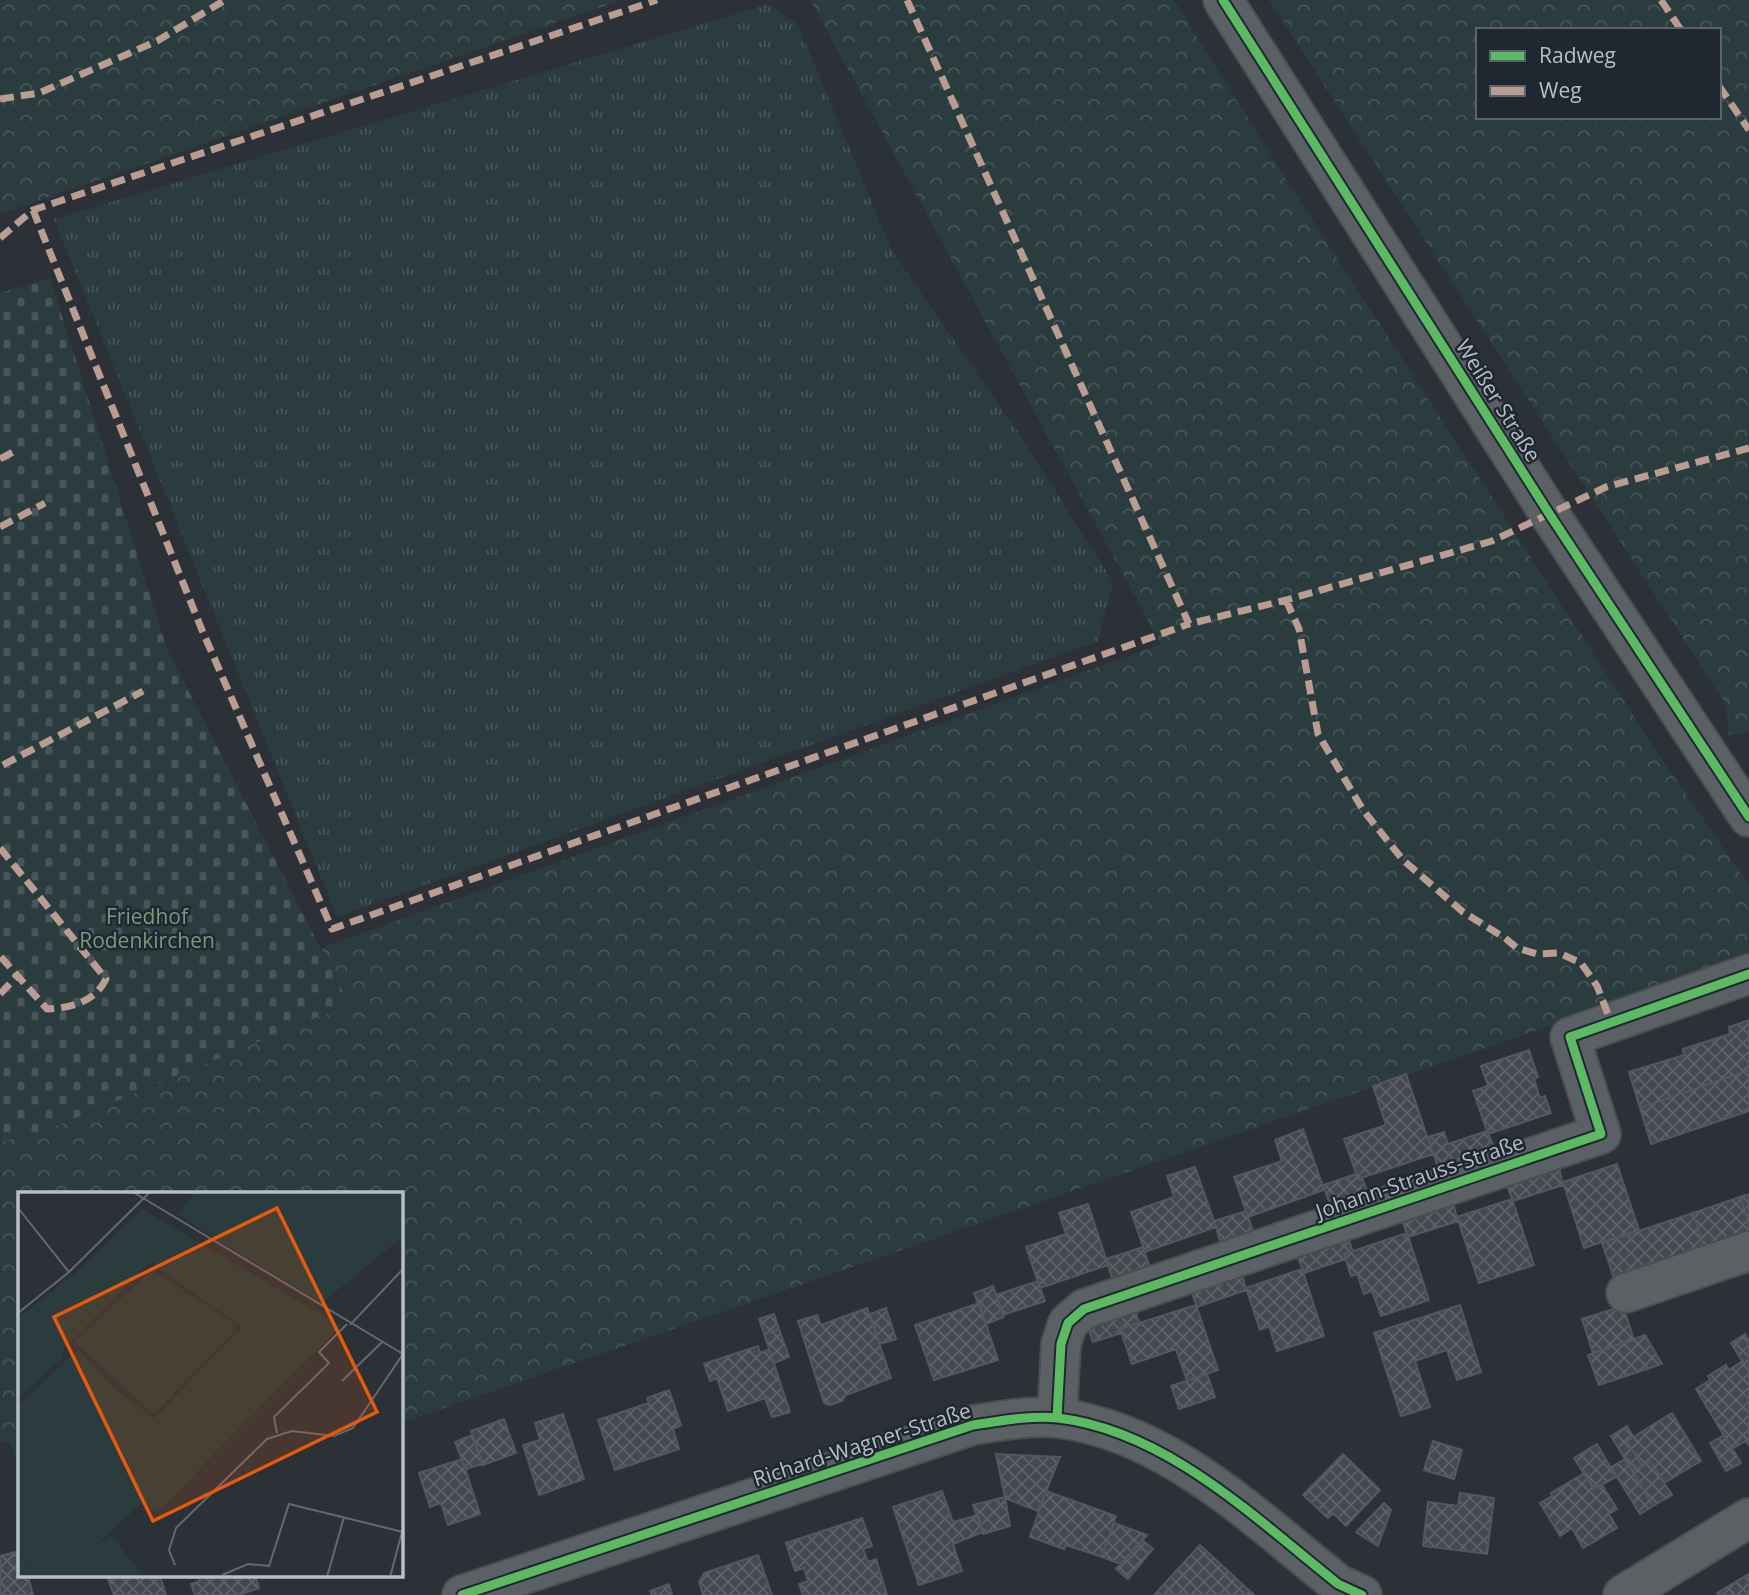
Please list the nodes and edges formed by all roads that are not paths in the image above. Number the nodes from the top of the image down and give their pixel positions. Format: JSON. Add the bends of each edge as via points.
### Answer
{"nodes":[{"id":1,"x":1223,"y":0,"type":"edge"},
{"id":2,"x":1749,"y":817,"type":"edge"},
{"id":3,"x":1749,"y":974,"type":"edge"},
{"id":4,"x":1749,"y":1251,"type":"edge"},
{"id":5,"x":1626,"y":1293,"type":"dead end"},
{"id":6,"x":1057,"y":1418,"type":"junction"},
{"id":7,"x":1749,"y":1518,"type":"edge"},
{"id":8,"x":462,"y":1595,"type":"edge"},
{"id":9,"x":1362,"y":1595,"type":"edge"},
{"id":10,"x":1623,"y":1595,"type":"edge"}],
"edges":[{"from":1,"to":2,"type":"street","name":"Weißer Straße","via":[[1550,515]]},
{"from":3,"to":6,"type":"street","name":"Johann-Strauss-Straße","via":[[1570,1037],[1601,1134],[1084,1309],[1068,1324],[1061,1344]]},
{"from":4,"to":5,"type":"street"},
{"from":6,"to":8,"type":"street","name":"Richard-Wagner-Straße","via":[[974,1425]]},
{"from":6,"to":9,"type":"street","name":"Richard-Wagner-Straße","via":[[1095,1426],[1154,1448],[1206,1479],[1338,1584]]},
{"from":7,"to":10,"type":"street"}]}
